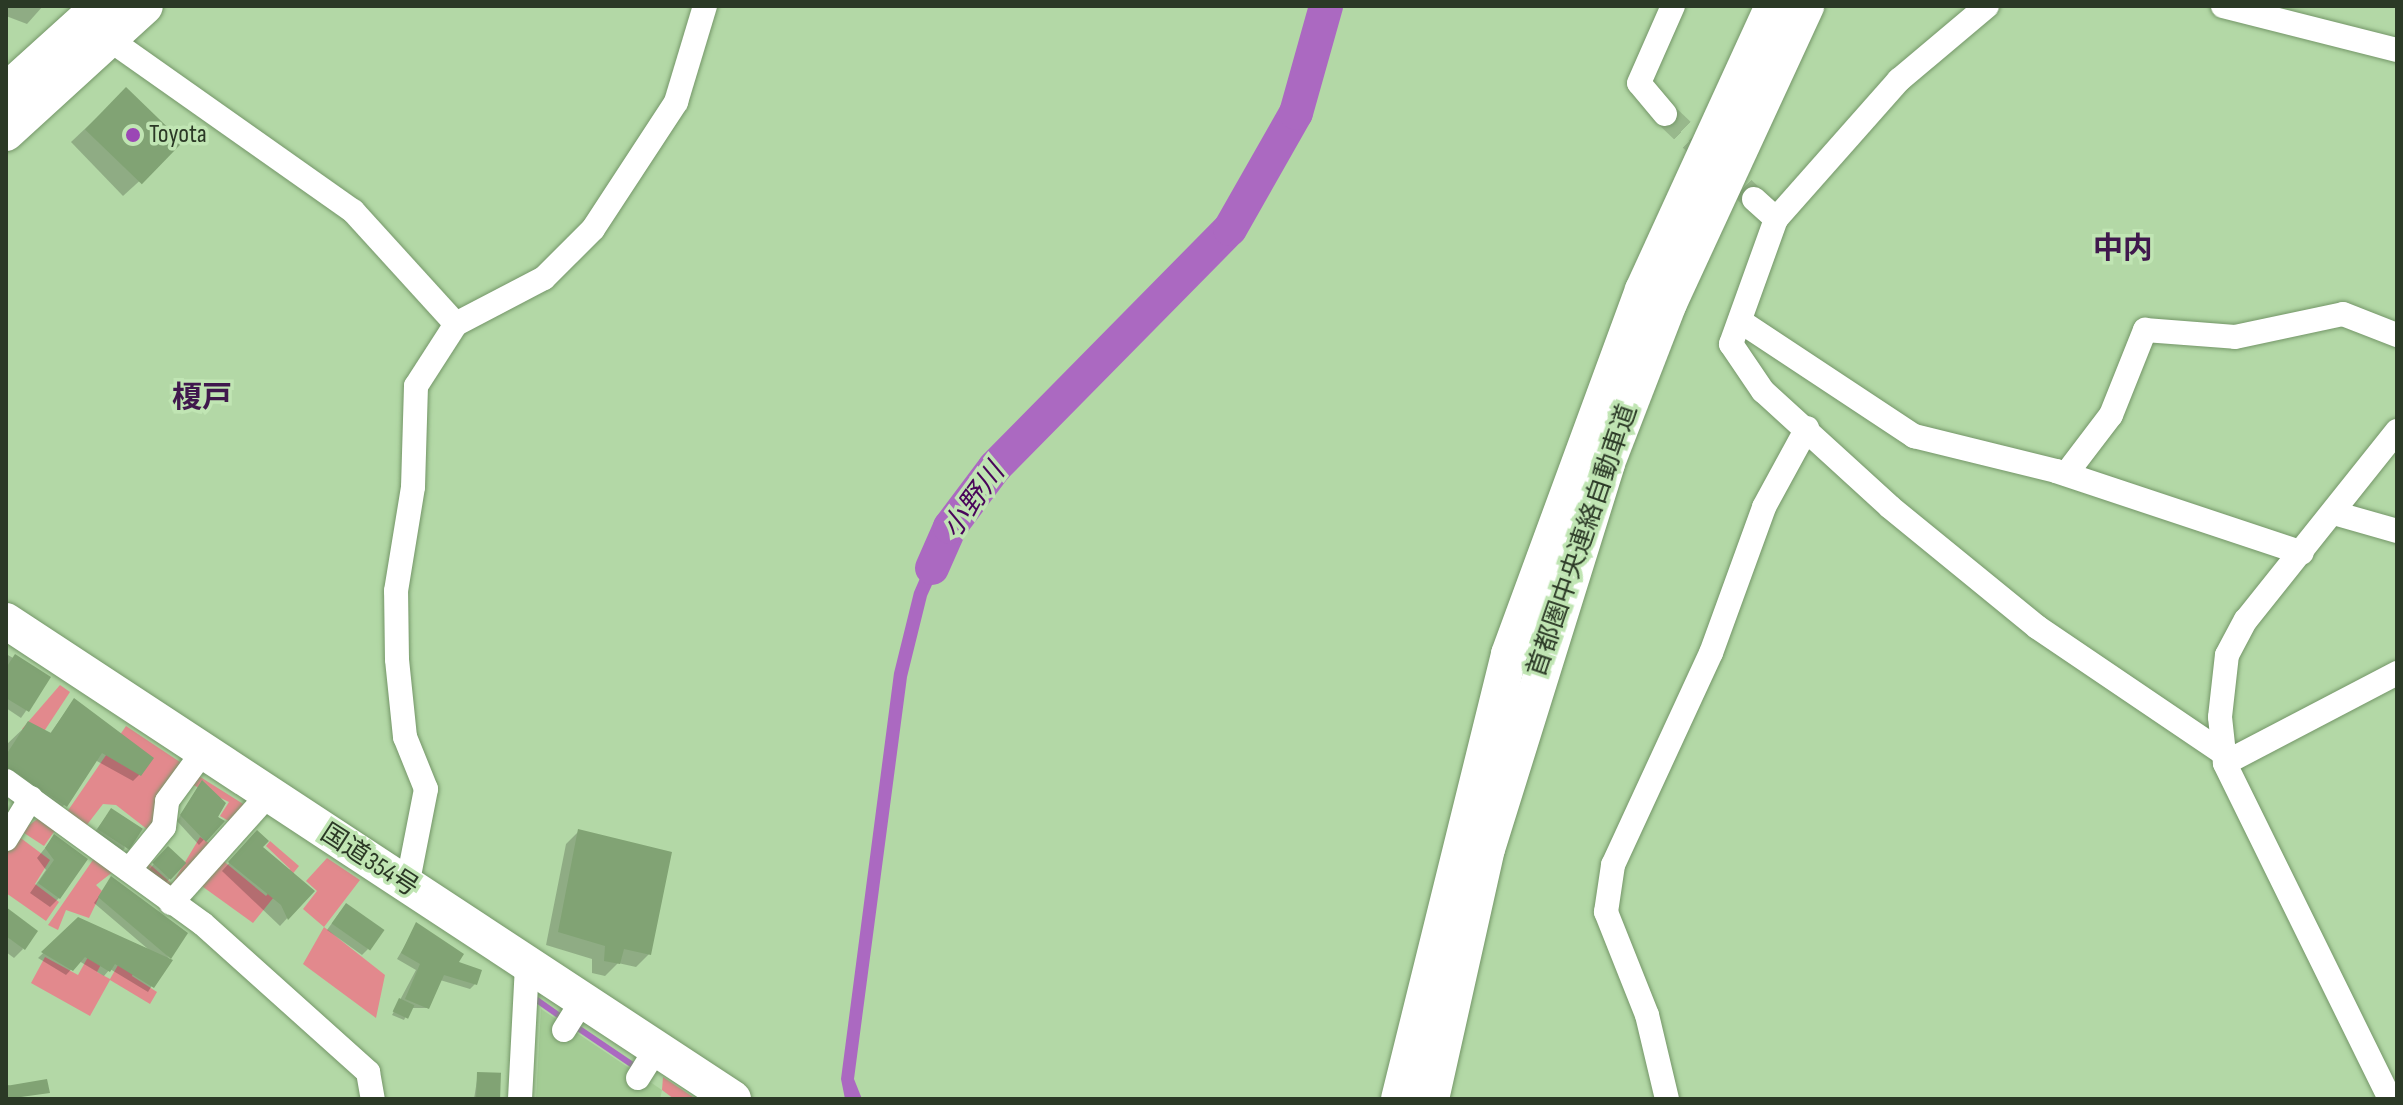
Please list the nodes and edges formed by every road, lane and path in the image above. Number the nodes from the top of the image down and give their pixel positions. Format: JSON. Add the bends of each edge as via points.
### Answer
{"nodes":[{"id":1,"x":145,"y":6,"type":"edge"},
{"id":2,"x":705,"y":6,"type":"edge"},
{"id":3,"x":1673,"y":6,"type":"edge"},
{"id":4,"x":1773,"y":6,"type":"edge"},
{"id":5,"x":1806,"y":6,"type":"edge"},
{"id":6,"x":1987,"y":6,"type":"edge"},
{"id":7,"x":2223,"y":6,"type":"edge"},
{"id":8,"x":104,"y":23,"type":"edge"},
{"id":9,"x":2397,"y":50,"type":"edge"},
{"id":10,"x":6,"y":91,"type":"edge"},
{"id":11,"x":1665,"y":114,"type":"tunnel mouth"},
{"id":12,"x":6,"y":133,"type":"edge"},
{"id":13,"x":1754,"y":199,"type":"tunnel mouth"},
{"id":14,"x":1776,"y":219,"type":"junction"},
{"id":15,"x":1740,"y":321,"type":"junction"},
{"id":16,"x":456,"y":324,"type":"junction"},
{"id":17,"x":2397,"y":335,"type":"edge"},
{"id":18,"x":1807,"y":428,"type":"junction"},
{"id":19,"x":2397,"y":431,"type":"edge"},
{"id":20,"x":2066,"y":474,"type":"junction"},
{"id":21,"x":2334,"y":513,"type":"junction"},
{"id":22,"x":2397,"y":531,"type":"edge"},
{"id":23,"x":2302,"y":553,"type":"junction"},
{"id":24,"x":6,"y":621,"type":"edge"},
{"id":25,"x":2397,"y":673,"type":"edge"},
{"id":26,"x":203,"y":752,"type":"junction"},
{"id":27,"x":2224,"y":758,"type":"junction"},
{"id":28,"x":6,"y":781,"type":"edge"},
{"id":29,"x":268,"y":795,"type":"junction"},
{"id":30,"x":31,"y":798,"type":"junction"},
{"id":31,"x":6,"y":839,"type":"edge"},
{"id":32,"x":129,"y":870,"type":"junction"},
{"id":33,"x":407,"y":886,"type":"junction"},
{"id":34,"x":171,"y":903,"type":"junction"},
{"id":35,"x":527,"y":965,"type":"junction"},
{"id":36,"x":373,"y":1099,"type":"edge"},
{"id":37,"x":520,"y":1099,"type":"edge"},
{"id":38,"x":733,"y":1099,"type":"edge"},
{"id":39,"x":1399,"y":1099,"type":"edge"},
{"id":40,"x":1431,"y":1099,"type":"edge"},
{"id":41,"x":1667,"y":1099,"type":"edge"},
{"id":42,"x":2390,"y":1099,"type":"edge"}],
"edges":[{"from":1,"to":8,"type":"highway"},
{"from":2,"to":16,"type":"street","via":[[676,102],[593,229],[544,278]]},
{"from":3,"to":11,"type":"street","via":[[1639,83]]},
{"from":4,"to":39,"type":"highway","name":"首都圏中央連絡自動車道","via":[[1643,290],[1514,640]]},
{"from":5,"to":40,"type":"highway","name":"首都圏中央連絡自動車道","via":[[1669,303],[1607,463],[1487,849]]},
{"from":6,"to":14,"type":"street","via":[[1899,80]]},
{"from":7,"to":9,"type":"street"},
{"from":8,"to":10,"type":"highway"},
{"from":8,"to":12,"type":"highway"},
{"from":8,"to":16,"type":"street","via":[[353,211]]},
{"from":13,"to":14,"type":"street"},
{"from":14,"to":15,"type":"street"},
{"from":15,"to":18,"type":"street","via":[[1731,344],[1763,391]]},
{"from":15,"to":20,"type":"street","via":[[1914,436]]},
{"from":16,"to":33,"type":"street","via":[[416,386],[413,487],[396,591],[405,737],[426,789]]},
{"from":17,"to":20,"type":"street","via":[[2343,314],[2235,337],[2145,330],[2111,415]]},
{"from":18,"to":27,"type":"street","via":[[2037,627]]},
{"from":18,"to":41,"type":"street","via":[[1764,507],[1711,653],[1613,865],[1606,912],[1647,1015]]},
{"from":19,"to":21,"type":"street"},
{"from":20,"to":23,"type":"street"},
{"from":21,"to":22,"type":"street"},
{"from":21,"to":23,"type":"street"},
{"from":23,"to":27,"type":"street","via":[[2227,655]]},
{"from":24,"to":26,"type":"highway","name":"国道354号"},
{"from":25,"to":27,"type":"street"},
{"from":26,"to":29,"type":"highway","name":"国道354号"},
{"from":26,"to":32,"type":"street","via":[[167,801],[164,827]]},
{"from":27,"to":42,"type":"street"},
{"from":28,"to":30,"type":"street"},
{"from":29,"to":33,"type":"highway","name":"国道354号"},
{"from":29,"to":34,"type":"street"},
{"from":30,"to":31,"type":"street"},
{"from":30,"to":32,"type":"street"},
{"from":32,"to":34,"type":"street"},
{"from":33,"to":35,"type":"highway","name":"国道354号"},
{"from":34,"to":36,"type":"street","via":[[360,1064]]},
{"from":35,"to":37,"type":"street"},
{"from":35,"to":38,"type":"highway","name":"国道354号","via":[[573,1015],[647,1064]]}]}
